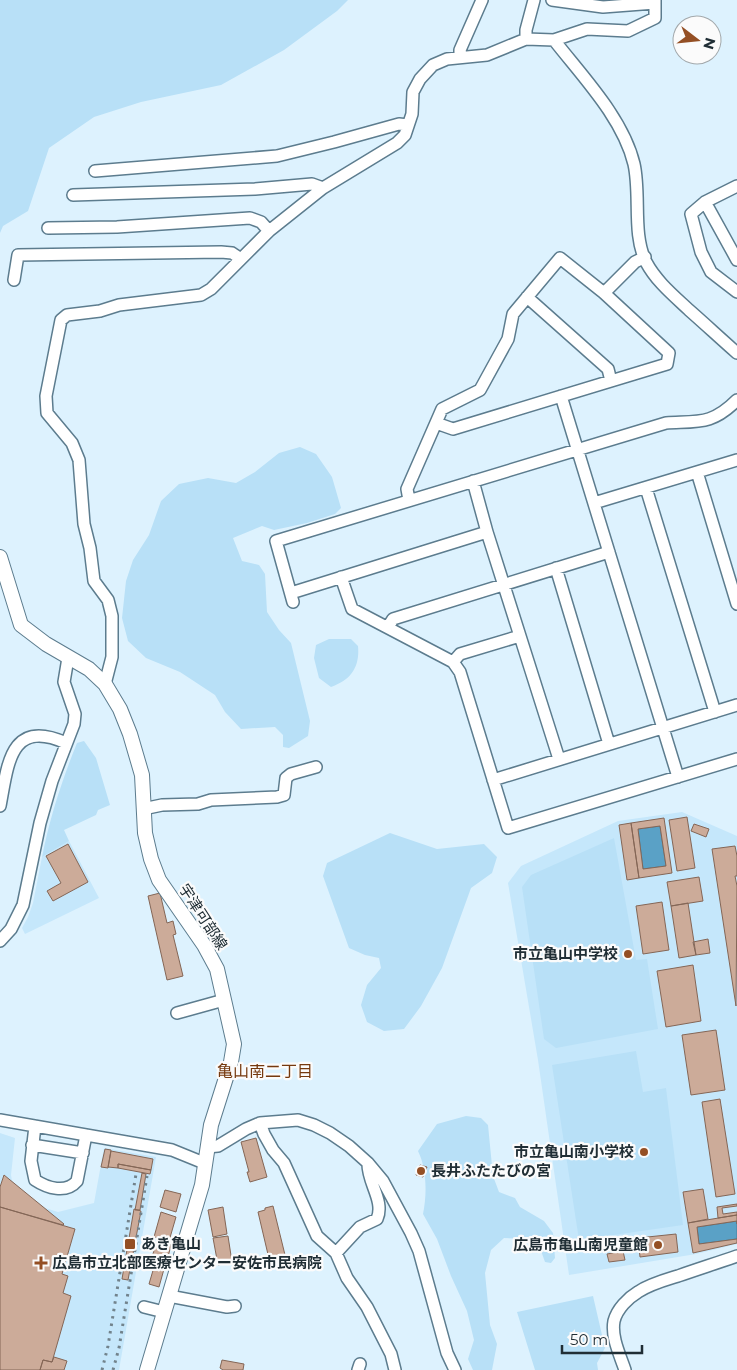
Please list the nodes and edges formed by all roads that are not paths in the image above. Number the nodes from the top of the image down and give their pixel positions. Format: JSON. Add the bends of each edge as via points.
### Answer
{"nodes":[{"id":1,"x":482,"y":0,"type":"edge"},
{"id":2,"x":534,"y":0,"type":"edge"},
{"id":3,"x":552,"y":0,"type":"edge"},
{"id":4,"x":655,"y":2,"type":"edge"},
{"id":5,"x":526,"y":38,"type":"junction"},
{"id":6,"x":554,"y":40,"type":"junction"},
{"id":7,"x":460,"y":57,"type":"junction"},
{"id":8,"x":408,"y":125,"type":"junction"},
{"id":9,"x":95,"y":171,"type":"dead end"},
{"id":10,"x":737,"y":186,"type":"edge"},
{"id":11,"x":323,"y":188,"type":"junction"},
{"id":12,"x":73,"y":195,"type":"dead end"},
{"id":13,"x":705,"y":202,"type":"junction"},
{"id":14,"x":48,"y":228,"type":"dead end"},
{"id":15,"x":268,"y":231,"type":"junction"},
{"id":16,"x":644,"y":257,"type":"junction"},
{"id":17,"x":241,"y":259,"type":"junction"},
{"id":18,"x":737,"y":260,"type":"edge"},
{"id":19,"x":14,"y":280,"type":"dead end"},
{"id":20,"x":737,"y":292,"type":"edge"},
{"id":21,"x":604,"y":293,"type":"junction"},
{"id":22,"x":527,"y":298,"type":"junction"},
{"id":23,"x":737,"y":353,"type":"edge"},
{"id":24,"x":611,"y":381,"type":"junction"},
{"id":25,"x":561,"y":396,"type":"junction"},
{"id":26,"x":737,"y":400,"type":"edge"},
{"id":27,"x":436,"y":423,"type":"junction"},
{"id":28,"x":577,"y":449,"type":"junction"},
{"id":29,"x":737,"y":460,"type":"edge"},
{"id":30,"x":697,"y":472,"type":"junction"},
{"id":31,"x":473,"y":480,"type":"junction"},
{"id":32,"x":646,"y":488,"type":"junction"},
{"id":33,"x":409,"y":500,"type":"junction"},
{"id":34,"x":594,"y":503,"type":"junction"},
{"id":35,"x":487,"y":532,"type":"junction"},
{"id":36,"x":609,"y":552,"type":"junction"},
{"id":37,"x":0,"y":557,"type":"edge"},
{"id":38,"x":556,"y":568,"type":"junction"},
{"id":39,"x":341,"y":577,"type":"junction"},
{"id":40,"x":734,"y":581,"type":"edge"},
{"id":41,"x":504,"y":584,"type":"junction"},
{"id":42,"x":737,"y":604,"type":"edge"},
{"id":43,"x":388,"y":628,"type":"junction"},
{"id":44,"x":520,"y":636,"type":"junction"},
{"id":45,"x":68,"y":658,"type":"junction"},
{"id":46,"x":453,"y":662,"type":"junction"},
{"id":47,"x":105,"y":684,"type":"junction"},
{"id":48,"x":737,"y":705,"type":"edge"},
{"id":49,"x":715,"y":712,"type":"junction"},
{"id":50,"x":663,"y":728,"type":"junction"},
{"id":51,"x":66,"y":743,"type":"junction"},
{"id":52,"x":610,"y":744,"type":"junction"},
{"id":53,"x":559,"y":759,"type":"junction"},
{"id":54,"x":737,"y":759,"type":"edge"},
{"id":55,"x":316,"y":767,"type":"dead end"},
{"id":56,"x":678,"y":777,"type":"junction"},
{"id":57,"x":493,"y":780,"type":"junction"},
{"id":58,"x":0,"y":806,"type":"edge"},
{"id":59,"x":143,"y":809,"type":"junction"},
{"id":60,"x":0,"y":941,"type":"edge"},
{"id":61,"x":224,"y":1000,"type":"junction"},
{"id":62,"x":177,"y":1013,"type":"dead end"},
{"id":63,"x":0,"y":1120,"type":"edge"},
{"id":64,"x":260,"y":1123,"type":"junction"},
{"id":65,"x":35,"y":1126,"type":"junction"},
{"id":66,"x":86,"y":1135,"type":"junction"},
{"id":67,"x":207,"y":1147,"type":"junction"},
{"id":68,"x":32,"y":1148,"type":"junction"},
{"id":69,"x":82,"y":1157,"type":"junction"},
{"id":70,"x":204,"y":1163,"type":"junction"},
{"id":71,"x":368,"y":1163,"type":"junction"},
{"id":72,"x":336,"y":1253,"type":"junction"},
{"id":73,"x":737,"y":1256,"type":"edge"},
{"id":74,"x":169,"y":1296,"type":"junction"},
{"id":75,"x":235,"y":1306,"type":"dead end"},
{"id":76,"x":144,"y":1307,"type":"dead end"},
{"id":77,"x":164,"y":1312,"type":"junction"},
{"id":78,"x":147,"y":1370,"type":"edge"},
{"id":79,"x":395,"y":1370,"type":"edge"},
{"id":80,"x":455,"y":1370,"type":"edge"},
{"id":81,"x":626,"y":1370,"type":"edge"}],
"edges":[{"from":1,"to":7,"type":"street","via":[[460,50]]},
{"from":2,"to":5,"type":"street"},
{"from":3,"to":4,"type":"street","via":[[603,7]]},
{"from":4,"to":6,"type":"street","via":[[654,18],[628,31],[587,29]]},
{"from":5,"to":6,"type":"street"},
{"from":5,"to":7,"type":"street","via":[[487,55]]},
{"from":6,"to":16,"type":"street","via":[[616,121],[626,142],[634,163]]},
{"from":7,"to":8,"type":"street","via":[[433,65],[420,79],[413,92]]},
{"from":8,"to":9,"type":"street","via":[[398,124],[277,156]]},
{"from":8,"to":11,"type":"street","via":[[405,135],[397,143]]},
{"from":10,"to":13,"type":"street"},
{"from":11,"to":12,"type":"street","via":[[312,184]]},
{"from":11,"to":15,"type":"street"},
{"from":13,"to":18,"type":"street"},
{"from":13,"to":20,"type":"street","via":[[691,214],[701,252],[712,272]]},
{"from":14,"to":15,"type":"street","via":[[250,218],[261,222]]},
{"from":15,"to":17,"type":"street"},
{"from":16,"to":21,"type":"street"},
{"from":16,"to":23,"type":"street","via":[[666,289]]},
{"from":17,"to":19,"type":"street","via":[[232,253],[220,252],[18,255]]},
{"from":17,"to":47,"type":"street","via":[[211,289],[201,294],[119,305],[100,312],[67,315],[61,320],[46,396],[47,413],[72,443],[79,460],[84,524],[94,581],[108,600],[112,616],[112,657]]},
{"from":21,"to":22,"type":"street","via":[[560,258]]},
{"from":21,"to":24,"type":"street","via":[[669,353],[667,364]]},
{"from":22,"to":24,"type":"street","via":[[608,369]]},
{"from":22,"to":27,"type":"street","via":[[513,314],[508,339],[480,390],[442,409]]},
{"from":24,"to":25,"type":"street"},
{"from":25,"to":27,"type":"street","via":[[454,428]]},
{"from":25,"to":28,"type":"street"},
{"from":26,"to":28,"type":"street","via":[[717,417],[700,422],[666,423]]},
{"from":27,"to":33,"type":"street","via":[[407,490]]},
{"from":28,"to":31,"type":"street"},
{"from":28,"to":34,"type":"street"},
{"from":29,"to":30,"type":"street"},
{"from":30,"to":32,"type":"street"},
{"from":30,"to":40,"type":"street"},
{"from":31,"to":33,"type":"street"},
{"from":31,"to":35,"type":"street"},
{"from":32,"to":34,"type":"street"},
{"from":32,"to":49,"type":"street"},
{"from":33,"to":39,"type":"street","via":[[276,541],[292,597]]},
{"from":34,"to":36,"type":"street"},
{"from":35,"to":39,"type":"street"},
{"from":35,"to":41,"type":"street"},
{"from":36,"to":38,"type":"street"},
{"from":36,"to":50,"type":"street"},
{"from":37,"to":45,"type":"main road","name":"宇津可部線","via":[[21,625]]},
{"from":38,"to":41,"type":"street"},
{"from":38,"to":52,"type":"street"},
{"from":39,"to":43,"type":"street","via":[[352,609]]},
{"from":40,"to":42,"type":"street"},
{"from":41,"to":43,"type":"street","via":[[393,619]]},
{"from":41,"to":44,"type":"street"},
{"from":43,"to":46,"type":"street"},
{"from":44,"to":46,"type":"street","via":[[460,654]]},
{"from":44,"to":53,"type":"street"},
{"from":45,"to":47,"type":"main road","name":"宇津可部線","via":[[89,669]]},
{"from":45,"to":51,"type":"street","via":[[64,682],[75,714]]},
{"from":46,"to":57,"type":"street","via":[[460,672]]},
{"from":47,"to":59,"type":"main road","name":"宇津可部線","via":[[120,709],[135,748],[142,775]]},
{"from":48,"to":49,"type":"street"},
{"from":49,"to":50,"type":"street"},
{"from":50,"to":52,"type":"street"},
{"from":50,"to":56,"type":"street"},
{"from":51,"to":58,"type":"street","via":[[45,737],[21,741],[8,762]]},
{"from":51,"to":60,"type":"street","via":[[40,823],[22,905],[11,929]]},
{"from":52,"to":53,"type":"street"},
{"from":53,"to":57,"type":"street"},
{"from":54,"to":56,"type":"street"},
{"from":55,"to":59,"type":"street","via":[[291,774],[286,778],[284,795],[277,797],[211,800]]},
{"from":56,"to":57,"type":"street","via":[[508,828]]},
{"from":59,"to":61,"type":"main road","name":"宇津可部線","via":[[145,833],[159,880],[204,945],[217,969]]},
{"from":61,"to":62,"type":"street"},
{"from":61,"to":67,"type":"main road","name":"宇津可部線","via":[[234,1044]]},
{"from":63,"to":65,"type":"street"},
{"from":64,"to":67,"type":"street","via":[[218,1146]]},
{"from":64,"to":71,"type":"street","via":[[298,1120],[314,1125],[343,1142]]},
{"from":64,"to":72,"type":"street","via":[[273,1150],[284,1163],[318,1236]]},
{"from":65,"to":66,"type":"street"},
{"from":65,"to":68,"type":"street"},
{"from":66,"to":69,"type":"street"},
{"from":66,"to":70,"type":"street","via":[[172,1150]]},
{"from":67,"to":70,"type":"main road","name":"宇津可部線"},
{"from":68,"to":69,"type":"street"},
{"from":68,"to":69,"type":"street","via":[[35,1180],[56,1188],[73,1186],[79,1177]]},
{"from":70,"to":74,"type":"main road","name":"宇津可部線","via":[[202,1185]]},
{"from":71,"to":72,"type":"street","via":[[367,1173],[380,1213],[377,1219],[360,1227]]},
{"from":71,"to":80,"type":"street","via":[[383,1181],[411,1233]]},
{"from":72,"to":79,"type":"street","via":[[347,1278],[375,1320],[392,1354]]},
{"from":73,"to":81,"type":"street","via":[[654,1284],[626,1301],[618,1311],[614,1332]]},
{"from":74,"to":75,"type":"street"},
{"from":74,"to":77,"type":"main road","name":"宇津可部線"},
{"from":76,"to":77,"type":"street"},
{"from":77,"to":78,"type":"main road","name":"宇津可部線"}]}
